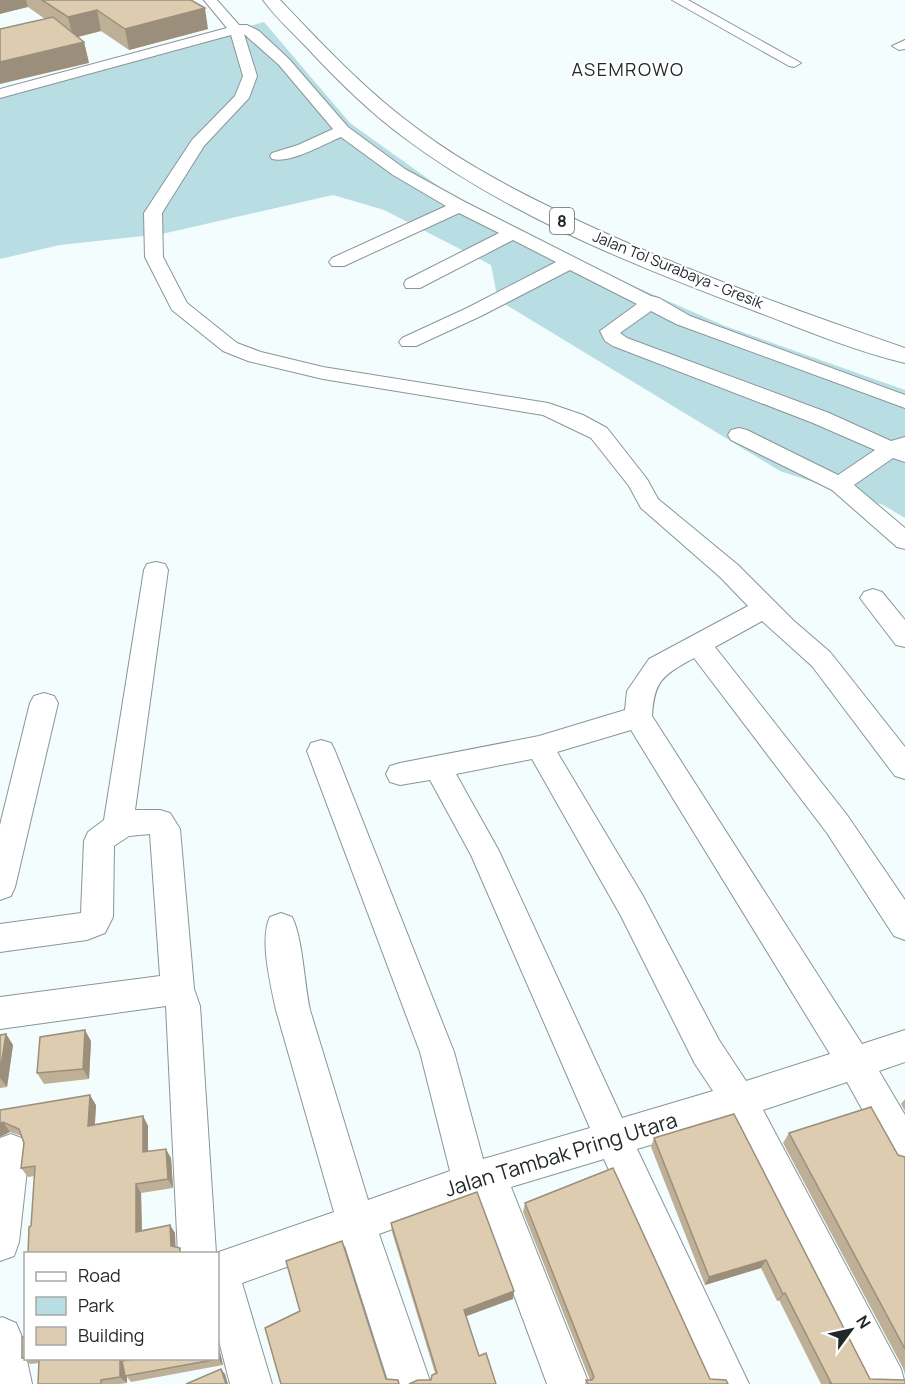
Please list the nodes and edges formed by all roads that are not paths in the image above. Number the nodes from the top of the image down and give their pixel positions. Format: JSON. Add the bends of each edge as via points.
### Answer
{"nodes":[{"id":1,"x":210,"y":0,"type":"edge"},
{"id":2,"x":271,"y":0,"type":"edge"},
{"id":3,"x":678,"y":0,"type":"edge"},
{"id":4,"x":235,"y":29,"type":"junction"},
{"id":5,"x":794,"y":63,"type":"dead end"},
{"id":6,"x":386,"y":87,"type":"dead end"},
{"id":7,"x":0,"y":94,"type":"edge"},
{"id":8,"x":342,"y":130,"type":"junction"},
{"id":9,"x":278,"y":156,"type":"dead end"},
{"id":10,"x":459,"y":206,"type":"junction"},
{"id":11,"x":513,"y":233,"type":"junction"},
{"id":12,"x":338,"y":262,"type":"dead end"},
{"id":13,"x":572,"y":262,"type":"junction"},
{"id":14,"x":412,"y":284,"type":"dead end"},
{"id":15,"x":652,"y":303,"type":"junction"},
{"id":16,"x":905,"y":339,"type":"edge"},
{"id":17,"x":409,"y":342,"type":"dead end"},
{"id":18,"x":905,"y":356,"type":"edge"},
{"id":19,"x":905,"y":402,"type":"edge"},
{"id":20,"x":739,"y":435,"type":"dead end"},
{"id":21,"x":901,"y":448,"type":"edge"},
{"id":22,"x":840,"y":485,"type":"junction"},
{"id":23,"x":905,"y":541,"type":"edge"},
{"id":24,"x":156,"y":570,"type":"dead end"},
{"id":25,"x":873,"y":598,"type":"dead end"},
{"id":26,"x":765,"y":608,"type":"junction"},
{"id":27,"x":905,"y":638,"type":"edge"},
{"id":28,"x":698,"y":644,"type":"junction"},
{"id":29,"x":44,"y":703,"type":"dead end"},
{"id":30,"x":638,"y":717,"type":"junction"},
{"id":31,"x":539,"y":747,"type":"junction"},
{"id":32,"x":321,"y":751,"type":"dead end"},
{"id":33,"x":437,"y":766,"type":"junction"},
{"id":34,"x":905,"y":768,"type":"edge"},
{"id":35,"x":400,"y":774,"type":"dead end"},
{"id":36,"x":118,"y":826,"type":"junction"},
{"id":37,"x":0,"y":887,"type":"edge"},
{"id":38,"x":905,"y":926,"type":"edge"},
{"id":39,"x":281,"y":927,"type":"dead end"},
{"id":40,"x":0,"y":938,"type":"edge"},
{"id":41,"x":177,"y":990,"type":"junction"},
{"id":42,"x":0,"y":1013,"type":"edge"},
{"id":43,"x":905,"y":1046,"type":"edge"},
{"id":44,"x":855,"y":1063,"type":"junction"},
{"id":45,"x":739,"y":1101,"type":"junction"},
{"id":46,"x":613,"y":1139,"type":"junction"},
{"id":47,"x":905,"y":1150,"type":"edge"},
{"id":48,"x":11,"y":1152,"type":"dead end"},
{"id":49,"x":480,"y":1179,"type":"junction"},
{"id":50,"x":356,"y":1223,"type":"junction"},
{"id":51,"x":0,"y":1242,"type":"edge"},
{"id":52,"x":209,"y":1252,"type":"edge"},
{"id":53,"x":219,"y":1264,"type":"edge"},
{"id":54,"x":219,"y":1290,"type":"edge"},
{"id":55,"x":9,"y":1335,"type":"edge"},
{"id":56,"x":11,"y":1384,"type":"edge"},
{"id":57,"x":251,"y":1384,"type":"edge"},
{"id":58,"x":410,"y":1384,"type":"edge"},
{"id":59,"x":568,"y":1384,"type":"edge"},
{"id":60,"x":728,"y":1384,"type":"edge"},
{"id":61,"x":886,"y":1384,"type":"edge"}],
"edges":[{"from":1,"to":4,"type":"street"},
{"from":2,"to":18,"type":"highway","name":"Jalan Tol Surabaya - Gresik","number":"8","via":[[375,106],[479,179],[652,263]]},
{"from":3,"to":5,"type":"street"},
{"from":4,"to":7,"type":"street"},
{"from":4,"to":8,"type":"street","via":[[254,34],[284,62]]},
{"from":4,"to":26,"type":"street","via":[[250,76],[246,90],[236,107],[198,143],[153,213],[154,257],[179,306],[230,347],[255,357],[323,373],[548,409],[576,420],[599,433],[649,503]]},
{"from":6,"to":16,"type":"highway","name":"Jalan Tol Surabaya - Gresik","number":"8","via":[[429,123],[501,171],[615,229],[730,276]]},
{"from":8,"to":9,"type":"street"},
{"from":8,"to":10,"type":"street","via":[[399,172]]},
{"from":10,"to":11,"type":"street"},
{"from":10,"to":12,"type":"street"},
{"from":11,"to":13,"type":"street"},
{"from":11,"to":14,"type":"street"},
{"from":13,"to":15,"type":"street"},
{"from":13,"to":17,"type":"street"},
{"from":15,"to":19,"type":"street","via":[[682,320]]},
{"from":15,"to":21,"type":"street","via":[[610,331],[612,337]]},
{"from":20,"to":22,"type":"street"},
{"from":21,"to":22,"type":"street"},
{"from":22,"to":23,"type":"street"},
{"from":24,"to":36,"type":"street"},
{"from":25,"to":27,"type":"street"},
{"from":26,"to":28,"type":"street"},
{"from":26,"to":34,"type":"street","via":[[821,659]]},
{"from":28,"to":30,"type":"street","via":[[658,666],[640,691]]},
{"from":28,"to":38,"type":"street","via":[[837,824]]},
{"from":29,"to":37,"type":"street"},
{"from":30,"to":31,"type":"street"},
{"from":30,"to":44,"type":"street"},
{"from":31,"to":33,"type":"street"},
{"from":31,"to":45,"type":"street","via":[[632,906],[707,1052]]},
{"from":32,"to":49,"type":"street","via":[[437,1052]]},
{"from":33,"to":35,"type":"street"},
{"from":33,"to":46,"type":"street","via":[[484,851]]},
{"from":36,"to":40,"type":"street","via":[[99,842],[94,923]]},
{"from":36,"to":41,"type":"street","via":[[151,821],[160,822],[165,829]]},
{"from":39,"to":50,"type":"street","via":[[293,1010]]},
{"from":41,"to":42,"type":"street"},
{"from":41,"to":52,"type":"street","via":[[183,1006]]},
{"from":43,"to":44,"type":"street","name":"Jalan Tambak Pring Utara"},
{"from":44,"to":45,"type":"street","name":"Jalan Tambak Pring Utara"},
{"from":44,"to":47,"type":"street"},
{"from":45,"to":46,"type":"street","name":"Jalan Tambak Pring Utara"},
{"from":45,"to":61,"type":"street"},
{"from":46,"to":49,"type":"street","name":"Jalan Tambak Pring Utara"},
{"from":46,"to":60,"type":"street"},
{"from":48,"to":51,"type":"street"},
{"from":49,"to":50,"type":"street","name":"Jalan Tambak Pring Utara"},
{"from":49,"to":59,"type":"street"},
{"from":50,"to":53,"type":"street","name":"Jalan Tambak Pring Utara"},
{"from":50,"to":58,"type":"street"},
{"from":54,"to":57,"type":"street"},
{"from":55,"to":56,"type":"street"}]}
